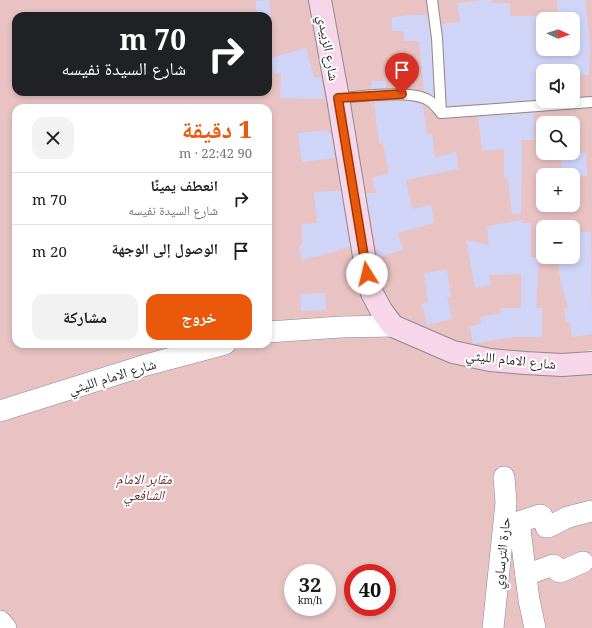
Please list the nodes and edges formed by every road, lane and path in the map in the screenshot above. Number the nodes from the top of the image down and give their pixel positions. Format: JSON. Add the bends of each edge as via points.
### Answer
{"nodes":[{"id":1,"x":320,"y":0,"type":"edge"},
{"id":2,"x":432,"y":0,"type":"edge"},
{"id":3,"x":338,"y":98,"type":"junction"},
{"id":4,"x":592,"y":102,"type":"edge"},
{"id":5,"x":441,"y":113,"type":"junction"},
{"id":6,"x":393,"y":326,"type":"junction"},
{"id":7,"x":272,"y":332,"type":"edge"},
{"id":8,"x":210,"y":348,"type":"edge"},
{"id":9,"x":592,"y":364,"type":"edge"},
{"id":10,"x":0,"y":411,"type":"edge"},
{"id":11,"x":504,"y":477,"type":"dead end"},
{"id":12,"x":592,"y":511,"type":"edge"},
{"id":13,"x":512,"y":525,"type":"junction"},
{"id":14,"x":583,"y":562,"type":"dead end"},
{"id":15,"x":526,"y":575,"type":"junction"},
{"id":16,"x":0,"y":621,"type":"edge"},
{"id":17,"x":6,"y":628,"type":"edge"},
{"id":18,"x":493,"y":628,"type":"edge"},
{"id":19,"x":535,"y":628,"type":"edge"}],
"edges":[{"from":1,"to":3,"type":"street","name":"شارع الزبيدي"},
{"from":2,"to":5,"type":"lane"},
{"from":3,"to":5,"type":"lane","via":[[412,95],[428,100]]},
{"from":3,"to":6,"type":"street","name":"شارع الزبيدي","via":[[367,274],[372,293]]},
{"from":4,"to":5,"type":"lane"},
{"from":6,"to":7,"type":"street","name":"شارع الامام الليثي"},
{"from":6,"to":9,"type":"street","name":"شارع الامام الليثي","via":[[454,352],[490,360]]},
{"from":8,"to":10,"type":"street","name":"شارع الامام الليثي","via":[[146,365]]},
{"from":11,"to":13,"type":"street","name":"حارة الترساوي","via":[[506,503]]},
{"from":12,"to":13,"type":"street","via":[[568,517],[548,527],[542,516]]},
{"from":13,"to":15,"type":"street"},
{"from":13,"to":18,"type":"street","name":"حارة الترساوي"},
{"from":14,"to":15,"type":"street","via":[[560,572],[553,565]]},
{"from":15,"to":19,"type":"street"},
{"from":16,"to":17,"type":"street"}]}
